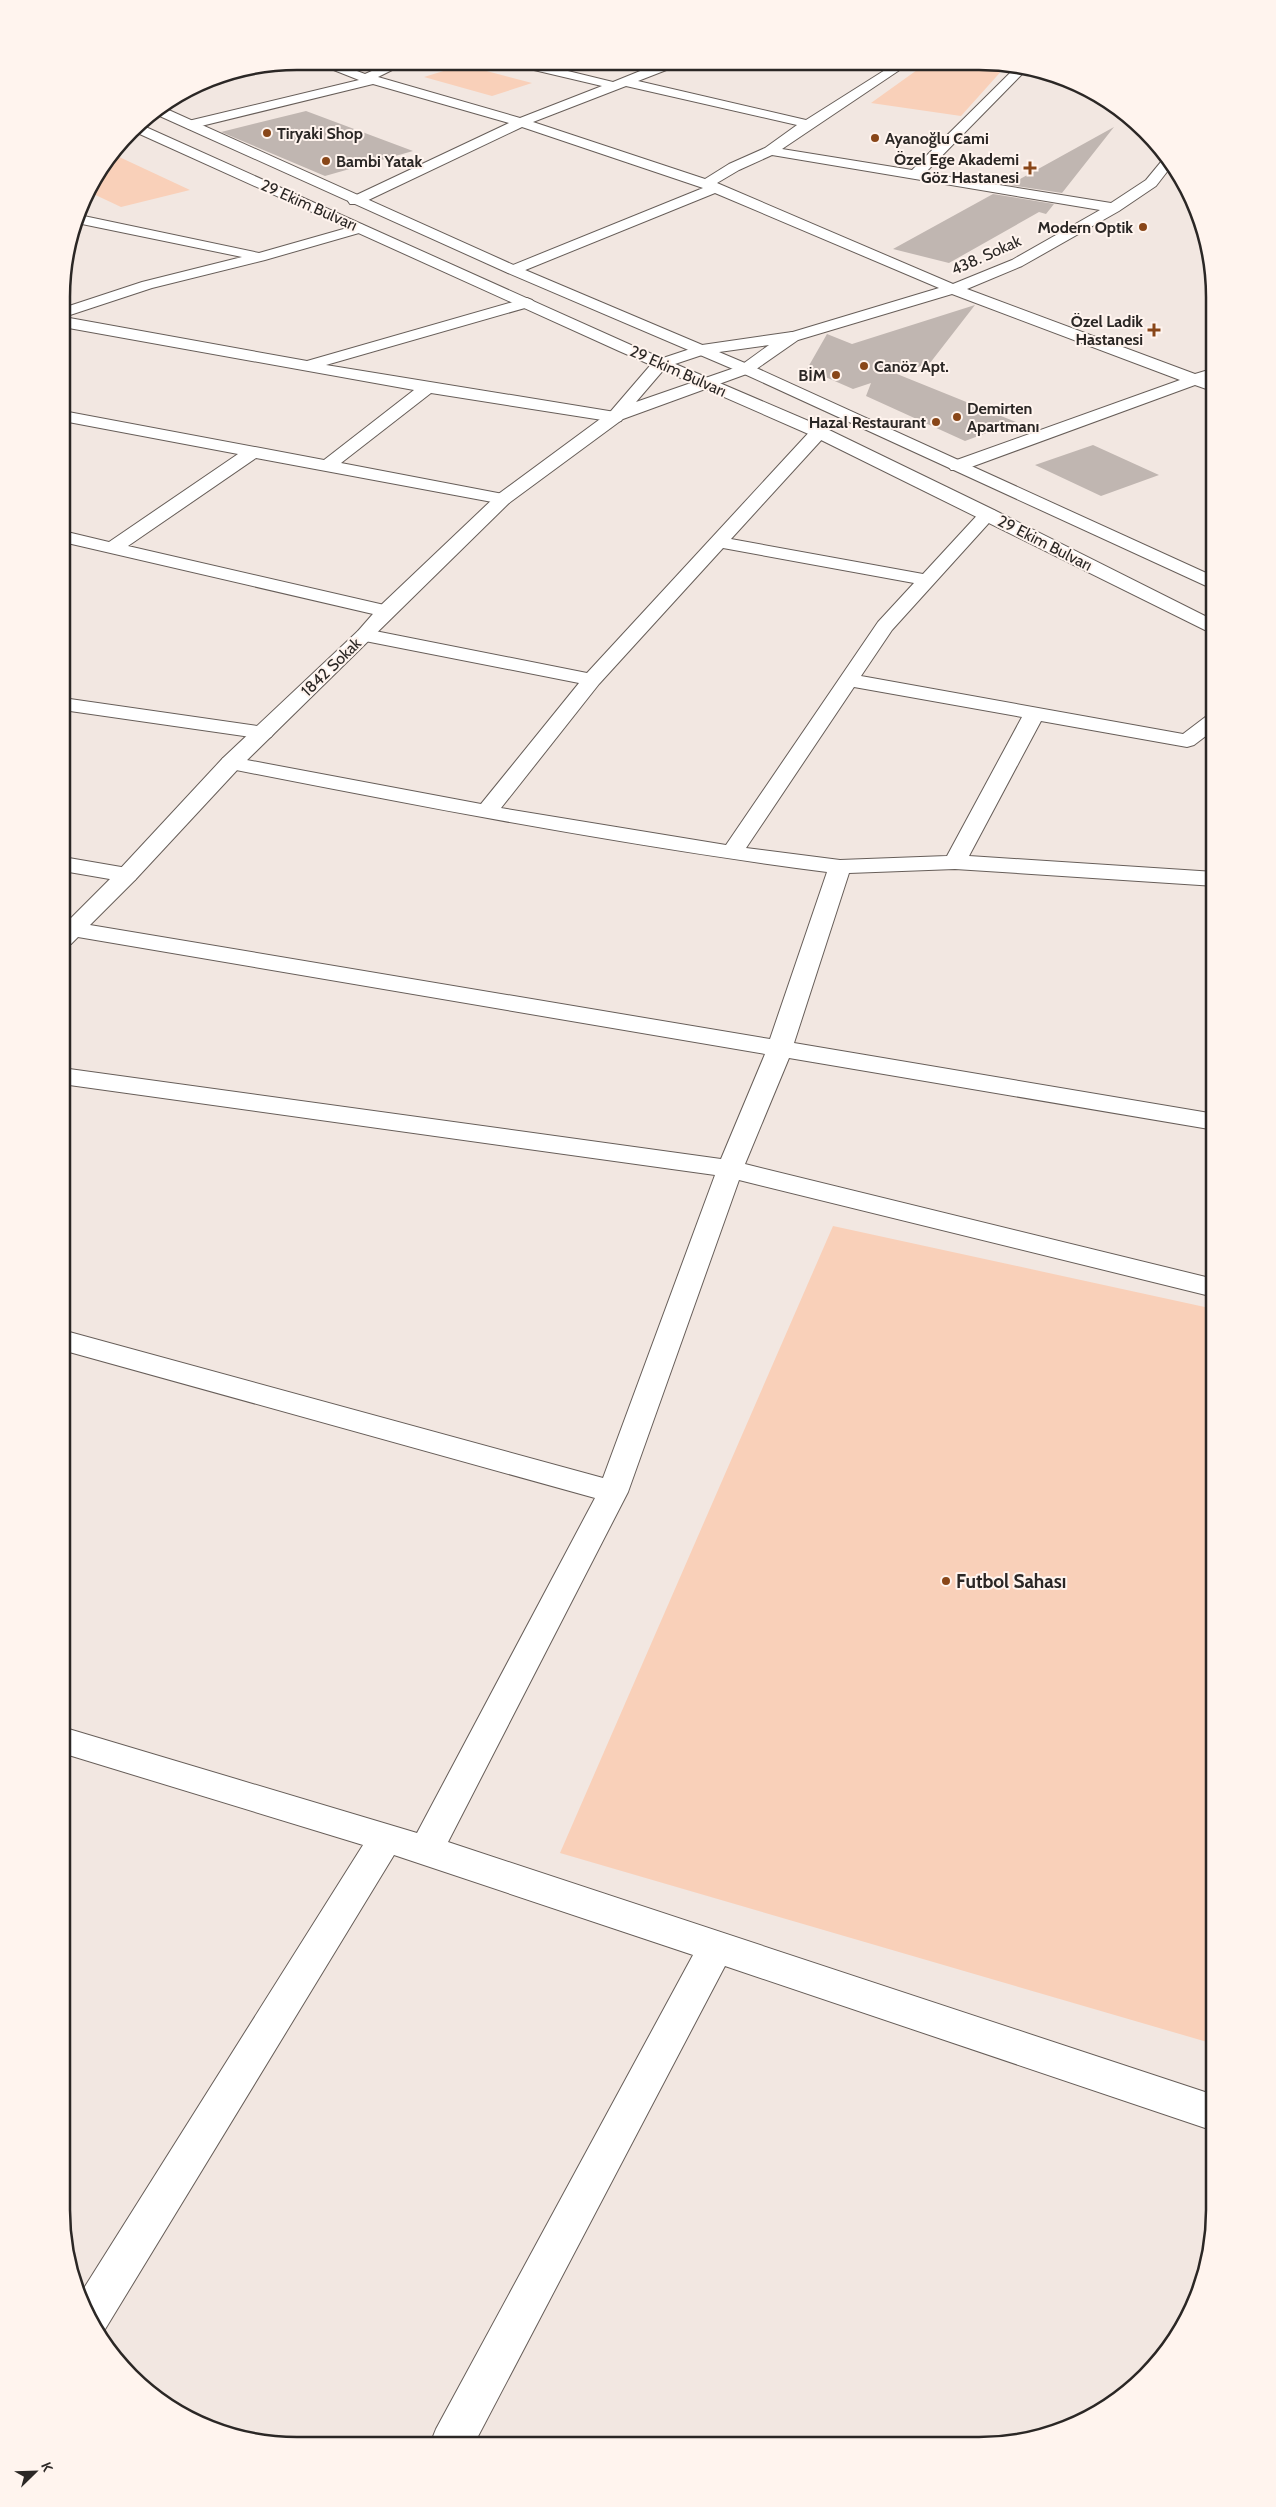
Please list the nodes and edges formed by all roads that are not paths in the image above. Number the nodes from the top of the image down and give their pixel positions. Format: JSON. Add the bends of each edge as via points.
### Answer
{"nodes":[{"id":1,"x":344,"y":70,"type":"edge"},
{"id":2,"x":387,"y":70,"type":"edge"},
{"id":3,"x":555,"y":70,"type":"edge"},
{"id":4,"x":653,"y":70,"type":"edge"},
{"id":5,"x":893,"y":70,"type":"edge"},
{"id":6,"x":1017,"y":73,"type":"edge"},
{"id":7,"x":370,"y":79,"type":"junction"},
{"id":8,"x":617,"y":83,"type":"junction"},
{"id":9,"x":164,"y":113,"type":"edge"},
{"id":10,"x":521,"y":122,"type":"junction"},
{"id":11,"x":808,"y":124,"type":"junction"},
{"id":12,"x":189,"y":125,"type":"junction"},
{"id":13,"x":143,"y":130,"type":"edge"},
{"id":14,"x":770,"y":151,"type":"junction"},
{"id":15,"x":1165,"y":167,"type":"edge"},
{"id":16,"x":916,"y":174,"type":"junction"},
{"id":17,"x":711,"y":186,"type":"junction"},
{"id":18,"x":355,"y":201,"type":"junction"},
{"id":19,"x":1114,"y":208,"type":"junction"},
{"id":20,"x":83,"y":220,"type":"edge"},
{"id":21,"x":361,"y":228,"type":"junction"},
{"id":22,"x":260,"y":257,"type":"junction"},
{"id":23,"x":513,"y":270,"type":"junction"},
{"id":24,"x":953,"y":289,"type":"junction"},
{"id":25,"x":527,"y":303,"type":"junction"},
{"id":26,"x":70,"y":312,"type":"edge"},
{"id":27,"x":70,"y":315,"type":"edge"},
{"id":28,"x":792,"y":337,"type":"junction"},
{"id":29,"x":702,"y":350,"type":"junction"},
{"id":30,"x":660,"y":364,"type":"junction"},
{"id":31,"x":307,"y":366,"type":"junction"},
{"id":32,"x":746,"y":369,"type":"junction"},
{"id":33,"x":1206,"y":376,"type":"edge"},
{"id":34,"x":1197,"y":380,"type":"junction"},
{"id":35,"x":706,"y":384,"type":"junction"},
{"id":36,"x":1206,"y":384,"type":"edge"},
{"id":37,"x":428,"y":388,"type":"junction"},
{"id":38,"x":616,"y":416,"type":"junction"},
{"id":39,"x":70,"y":417,"type":"edge"},
{"id":40,"x":818,"y":432,"type":"junction"},
{"id":41,"x":253,"y":452,"type":"junction"},
{"id":42,"x":327,"y":466,"type":"junction"},
{"id":43,"x":957,"y":466,"type":"junction"},
{"id":44,"x":503,"y":499,"type":"junction"},
{"id":45,"x":988,"y":514,"type":"junction"},
{"id":46,"x":70,"y":539,"type":"edge"},
{"id":47,"x":718,"y":542,"type":"junction"},
{"id":48,"x":113,"y":548,"type":"junction"},
{"id":49,"x":928,"y":580,"type":"junction"},
{"id":50,"x":1206,"y":580,"type":"edge"},
{"id":51,"x":386,"y":611,"type":"junction"},
{"id":52,"x":1206,"y":624,"type":"edge"},
{"id":53,"x":365,"y":635,"type":"junction"},
{"id":54,"x":592,"y":680,"type":"junction"},
{"id":55,"x":848,"y":680,"type":"junction"},
{"id":56,"x":70,"y":705,"type":"edge"},
{"id":57,"x":1034,"y":714,"type":"junction"},
{"id":58,"x":1206,"y":726,"type":"edge"},
{"id":59,"x":264,"y":733,"type":"junction"},
{"id":60,"x":231,"y":763,"type":"junction"},
{"id":61,"x":486,"y":812,"type":"junction"},
{"id":62,"x":732,"y":853,"type":"junction"},
{"id":63,"x":955,"y":862,"type":"junction"},
{"id":64,"x":70,"y":865,"type":"edge"},
{"id":65,"x":840,"y":867,"type":"junction"},
{"id":66,"x":127,"y":875,"type":"junction"},
{"id":67,"x":1206,"y":878,"type":"edge"},
{"id":68,"x":70,"y":931,"type":"edge"},
{"id":69,"x":70,"y":934,"type":"edge"},
{"id":70,"x":780,"y":1048,"type":"junction"},
{"id":71,"x":70,"y":1077,"type":"edge"},
{"id":72,"x":1206,"y":1121,"type":"edge"},
{"id":73,"x":730,"y":1169,"type":"junction"},
{"id":74,"x":1206,"y":1286,"type":"edge"},
{"id":75,"x":70,"y":1342,"type":"edge"},
{"id":76,"x":613,"y":1492,"type":"junction"},
{"id":77,"x":70,"y":1742,"type":"edge"},
{"id":78,"x":386,"y":1838,"type":"junction"},
{"id":79,"x":426,"y":1850,"type":"junction"},
{"id":80,"x":716,"y":1947,"type":"junction"},
{"id":81,"x":1206,"y":2110,"type":"edge"},
{"id":82,"x":93,"y":2310,"type":"edge"},
{"id":83,"x":455,"y":2437,"type":"edge"}],
"edges":[{"from":1,"to":7,"type":"street"},
{"from":2,"to":7,"type":"street"},
{"from":3,"to":8,"type":"street"},
{"from":4,"to":8,"type":"street"},
{"from":5,"to":11,"type":"street"},
{"from":6,"to":16,"type":"street"},
{"from":7,"to":10,"type":"street"},
{"from":7,"to":12,"type":"street"},
{"from":8,"to":10,"type":"street"},
{"from":8,"to":11,"type":"street"},
{"from":9,"to":12,"type":"street","name":"29 Ekim Bulvarı"},
{"from":10,"to":17,"type":"street"},
{"from":10,"to":18,"type":"street"},
{"from":11,"to":14,"type":"street"},
{"from":12,"to":18,"type":"street","name":"29 Ekim Bulvarı"},
{"from":13,"to":21,"type":"street","name":"29 Ekim Bulvarı"},
{"from":14,"to":16,"type":"street"},
{"from":14,"to":17,"type":"street","via":[[734,168]]},
{"from":15,"to":19,"type":"street","name":"438. Sokak","via":[[1151,183]]},
{"from":16,"to":19,"type":"street"},
{"from":17,"to":23,"type":"street"},
{"from":17,"to":24,"type":"street"},
{"from":18,"to":23,"type":"street","name":"29 Ekim Bulvarı"},
{"from":19,"to":24,"type":"street","name":"438. Sokak","via":[[1017,263]]},
{"from":20,"to":22,"type":"street"},
{"from":21,"to":22,"type":"street"},
{"from":21,"to":25,"type":"street","name":"29 Ekim Bulvarı"},
{"from":22,"to":26,"type":"street","via":[[146,285]]},
{"from":23,"to":29,"type":"street","name":"29 Ekim Bulvarı"},
{"from":24,"to":28,"type":"street","name":"438. Sokak"},
{"from":24,"to":34,"type":"street"},
{"from":25,"to":30,"type":"street","name":"29 Ekim Bulvarı"},
{"from":25,"to":31,"type":"street"},
{"from":27,"to":31,"type":"street"},
{"from":28,"to":29,"type":"street"},
{"from":28,"to":32,"type":"street"},
{"from":29,"to":30,"type":"street"},
{"from":29,"to":32,"type":"street","name":"29 Ekim Bulvarı"},
{"from":30,"to":35,"type":"street","name":"29 Ekim Bulvarı"},
{"from":30,"to":38,"type":"street"},
{"from":31,"to":37,"type":"street"},
{"from":32,"to":35,"type":"street"},
{"from":32,"to":43,"type":"street","name":"29 Ekim Bulvarı"},
{"from":33,"to":34,"type":"street"},
{"from":34,"to":36,"type":"street"},
{"from":34,"to":43,"type":"street"},
{"from":35,"to":38,"type":"street"},
{"from":35,"to":40,"type":"street","name":"29 Ekim Bulvarı"},
{"from":37,"to":38,"type":"street"},
{"from":37,"to":42,"type":"street"},
{"from":38,"to":44,"type":"street","name":"1842 Sokak"},
{"from":39,"to":41,"type":"street"},
{"from":40,"to":45,"type":"street","name":"29 Ekim Bulvarı"},
{"from":40,"to":47,"type":"street"},
{"from":41,"to":42,"type":"street"},
{"from":41,"to":48,"type":"street"},
{"from":42,"to":44,"type":"street"},
{"from":43,"to":50,"type":"street","name":"29 Ekim Bulvarı"},
{"from":44,"to":51,"type":"street","name":"1842 Sokak"},
{"from":45,"to":49,"type":"street"},
{"from":45,"to":52,"type":"street","name":"29 Ekim Bulvarı"},
{"from":46,"to":48,"type":"street"},
{"from":47,"to":49,"type":"street"},
{"from":47,"to":54,"type":"street"},
{"from":48,"to":51,"type":"street"},
{"from":49,"to":55,"type":"street","via":[[886,626]]},
{"from":51,"to":53,"type":"street","name":"1842 Sokak"},
{"from":53,"to":54,"type":"street"},
{"from":53,"to":59,"type":"street","name":"1842 Sokak"},
{"from":54,"to":61,"type":"street"},
{"from":55,"to":57,"type":"street"},
{"from":55,"to":62,"type":"street"},
{"from":56,"to":59,"type":"street"},
{"from":57,"to":58,"type":"street","via":[[1186,741]]},
{"from":57,"to":63,"type":"street"},
{"from":59,"to":60,"type":"street","name":"1842 Sokak"},
{"from":60,"to":61,"type":"street"},
{"from":60,"to":66,"type":"street","name":"1842 Sokak"},
{"from":61,"to":62,"type":"street"},
{"from":62,"to":65,"type":"street"},
{"from":63,"to":65,"type":"street"},
{"from":63,"to":67,"type":"street"},
{"from":64,"to":66,"type":"street"},
{"from":65,"to":70,"type":"street"},
{"from":66,"to":68,"type":"street","name":"1842 Sokak"},
{"from":69,"to":70,"type":"street"},
{"from":70,"to":72,"type":"street"},
{"from":70,"to":73,"type":"street"},
{"from":71,"to":73,"type":"street"},
{"from":73,"to":74,"type":"street"},
{"from":73,"to":76,"type":"street"},
{"from":75,"to":76,"type":"street"},
{"from":76,"to":79,"type":"street"},
{"from":77,"to":78,"type":"street"},
{"from":78,"to":79,"type":"street"},
{"from":78,"to":82,"type":"street"},
{"from":79,"to":80,"type":"street"},
{"from":80,"to":81,"type":"street"},
{"from":80,"to":83,"type":"street"}]}
